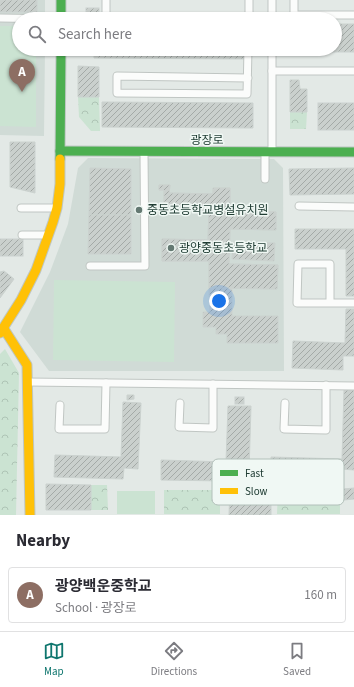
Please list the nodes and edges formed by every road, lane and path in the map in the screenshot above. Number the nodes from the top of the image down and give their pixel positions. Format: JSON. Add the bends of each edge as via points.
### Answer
{"nodes":[{"id":1,"x":61,"y":0,"type":"edge"},
{"id":2,"x":106,"y":0,"type":"edge"},
{"id":3,"x":249,"y":0,"type":"edge"},
{"id":4,"x":272,"y":0,"type":"edge"},
{"id":5,"x":294,"y":0,"type":"edge"},
{"id":6,"x":61,"y":12,"type":"edge"},
{"id":7,"x":106,"y":12,"type":"edge"},
{"id":8,"x":248,"y":12,"type":"edge"},
{"id":9,"x":272,"y":12,"type":"edge"},
{"id":10,"x":294,"y":12,"type":"edge"},
{"id":11,"x":342,"y":15,"type":"edge"},
{"id":12,"x":354,"y":15,"type":"edge"},
{"id":13,"x":0,"y":18,"type":"edge"},
{"id":14,"x":12,"y":18,"type":"edge"},
{"id":15,"x":61,"y":56,"type":"edge"},
{"id":16,"x":248,"y":56,"type":"edge"},
{"id":17,"x":272,"y":56,"type":"edge"},
{"id":18,"x":272,"y":71,"type":"junction"},
{"id":19,"x":354,"y":71,"type":"edge"},
{"id":20,"x":248,"y":78,"type":"junction"},
{"id":21,"x":60,"y":151,"type":"junction"},
{"id":22,"x":144,"y":152,"type":"junction"},
{"id":23,"x":268,"y":152,"type":"junction"},
{"id":24,"x":354,"y":152,"type":"edge"},
{"id":25,"x":265,"y":179,"type":"dead end"},
{"id":26,"x":299,"y":206,"type":"dead end"},
{"id":27,"x":354,"y":207,"type":"edge"},
{"id":28,"x":21,"y":208,"type":"dead end"},
{"id":29,"x":57,"y":208,"type":"junction"},
{"id":30,"x":49,"y":234,"type":"junction"},
{"id":31,"x":22,"y":235,"type":"dead end"},
{"id":32,"x":90,"y":266,"type":"dead end"},
{"id":33,"x":330,"y":303,"type":"junction"},
{"id":34,"x":354,"y":303,"type":"edge"},
{"id":35,"x":2,"y":331,"type":"edge"},
{"id":36,"x":27,"y":382,"type":"junction"},
{"id":37,"x":106,"y":383,"type":"junction"},
{"id":38,"x":213,"y":384,"type":"junction"},
{"id":39,"x":326,"y":385,"type":"junction"},
{"id":40,"x":354,"y":386,"type":"edge"},
{"id":41,"x":180,"y":403,"type":"dead end"},
{"id":42,"x":285,"y":404,"type":"dead end"},
{"id":43,"x":60,"y":405,"type":"dead end"},
{"id":44,"x":30,"y":515,"type":"edge"}],
"edges":[{"from":1,"to":6,"type":"street"},
{"from":2,"to":7,"type":"lane"},
{"from":3,"to":8,"type":"lane"},
{"from":4,"to":9,"type":"lane"},
{"from":5,"to":10,"type":"lane"},
{"from":11,"to":12,"type":"lane"},
{"from":13,"to":14,"type":"lane"},
{"from":15,"to":21,"type":"street"},
{"from":16,"to":20,"type":"lane"},
{"from":17,"to":18,"type":"lane"},
{"from":18,"to":19,"type":"lane"},
{"from":18,"to":23,"type":"lane"},
{"from":20,"to":20,"type":"lane","via":[[117,76],[117,92],[247,94]]},
{"from":21,"to":22,"type":"street","name":"광장로"},
{"from":21,"to":29,"type":"street"},
{"from":22,"to":23,"type":"street","name":"광장로"},
{"from":22,"to":32,"type":"lane","via":[[145,266]]},
{"from":23,"to":24,"type":"street","name":"광장로"},
{"from":23,"to":25,"type":"lane"},
{"from":26,"to":27,"type":"lane"},
{"from":28,"to":29,"type":"lane"},
{"from":29,"to":30,"type":"street"},
{"from":30,"to":31,"type":"lane"},
{"from":30,"to":35,"type":"street","via":[[36,270]]},
{"from":33,"to":33,"type":"lane","via":[[297,303],[298,264],[330,264]]},
{"from":33,"to":34,"type":"lane"},
{"from":35,"to":36,"type":"street","via":[[27,365]]},
{"from":36,"to":37,"type":"lane"},
{"from":36,"to":44,"type":"street"},
{"from":37,"to":38,"type":"lane"},
{"from":37,"to":43,"type":"lane","via":[[105,429],[60,429]]},
{"from":38,"to":39,"type":"lane"},
{"from":38,"to":41,"type":"lane","via":[[213,428],[179,427]]},
{"from":39,"to":40,"type":"lane"},
{"from":39,"to":42,"type":"lane","via":[[326,430],[284,429]]}]}
